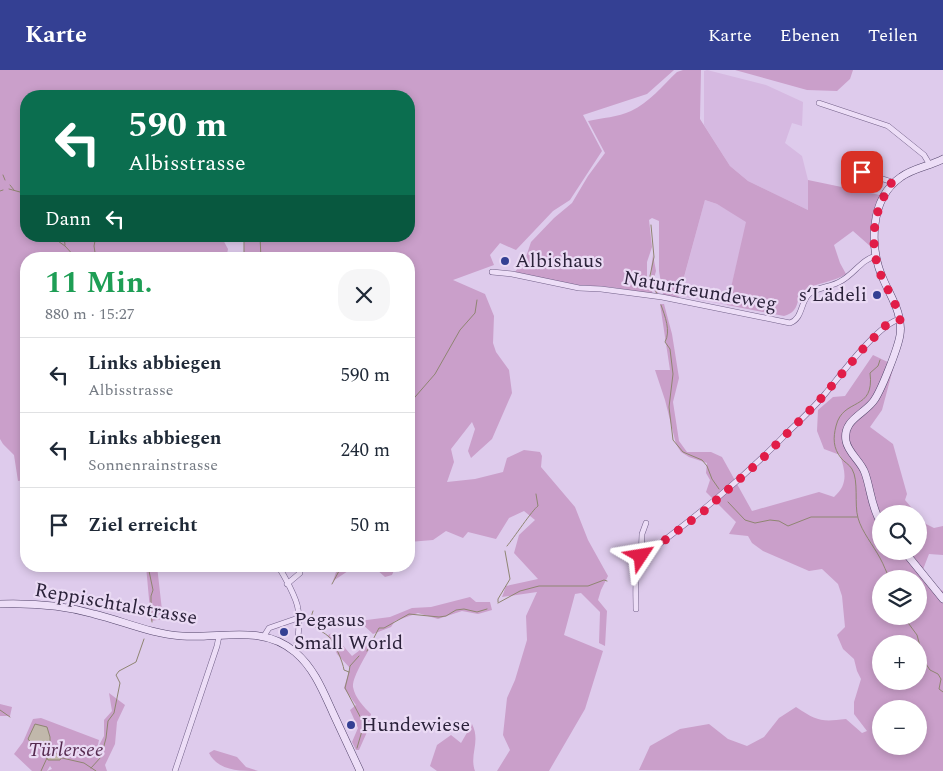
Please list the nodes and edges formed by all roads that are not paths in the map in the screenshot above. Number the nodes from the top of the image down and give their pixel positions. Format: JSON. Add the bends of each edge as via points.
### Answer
{"nodes":[{"id":1,"x":819,"y":103,"type":"dead end"},
{"id":2,"x":943,"y":159,"type":"edge"},
{"id":3,"x":930,"y":165,"type":"junction"},
{"id":4,"x":862,"y":172,"type":"dead end"},
{"id":5,"x":892,"y":184,"type":"junction"},
{"id":6,"x":876,"y":256,"type":"junction"},
{"id":7,"x":492,"y":272,"type":"dead end"},
{"id":8,"x":900,"y":320,"type":"junction"},
{"id":9,"x":873,"y":505,"type":"edge"},
{"id":10,"x":646,"y":523,"type":"dead end"},
{"id":11,"x":641,"y":558,"type":"junction"},
{"id":12,"x":911,"y":560,"type":"edge"},
{"id":13,"x":281,"y":572,"type":"edge"},
{"id":14,"x":300,"y":572,"type":"edge"},
{"id":15,"x":287,"y":584,"type":"junction"},
{"id":16,"x":943,"y":599,"type":"edge"},
{"id":17,"x":0,"y":604,"type":"edge"},
{"id":18,"x":636,"y":609,"type":"dead end"},
{"id":19,"x":298,"y":618,"type":"junction"},
{"id":20,"x":219,"y":636,"type":"junction"},
{"id":21,"x":264,"y":636,"type":"junction"},
{"id":22,"x":294,"y":651,"type":"junction"},
{"id":23,"x":175,"y":771,"type":"edge"},
{"id":24,"x":360,"y":771,"type":"edge"}],
"edges":[{"from":1,"to":3,"type":"street","via":[[888,126],[924,155]]},
{"from":2,"to":3,"type":"main road"},
{"from":3,"to":5,"type":"main road","via":[[905,174]]},
{"from":4,"to":5,"type":"street"},
{"from":5,"to":6,"type":"main road","via":[[877,216]]},
{"from":6,"to":7,"type":"street","name":"Naturfreundeweg","via":[[841,281],[810,293],[797,319],[790,322],[662,297],[579,288]]},
{"from":6,"to":8,"type":"main road"},
{"from":8,"to":9,"type":"main road","via":[[898,342],[877,396],[852,420],[846,431],[848,446],[866,476]]},
{"from":8,"to":11,"type":"street","via":[[885,326],[760,461],[704,511]]},
{"from":10,"to":11,"type":"street"},
{"from":11,"to":18,"type":"street","via":[[636,570]]},
{"from":12,"to":16,"type":"main road"},
{"from":13,"to":15,"type":"street"},
{"from":14,"to":15,"type":"street"},
{"from":15,"to":19,"type":"street","via":[[299,610]]},
{"from":17,"to":20,"type":"main road","name":"Reppischtalstrasse","via":[[65,607],[170,635]]},
{"from":19,"to":21,"type":"street","via":[[269,628]]},
{"from":19,"to":22,"type":"street","via":[[299,633]]},
{"from":20,"to":21,"type":"main road","name":"Reppischtalstrasse"},
{"from":20,"to":23,"type":"street"},
{"from":21,"to":22,"type":"main road","name":"Reppischtalstrasse"},
{"from":22,"to":24,"type":"main road","name":"Reppischtalstrasse","via":[[318,682]]}]}
